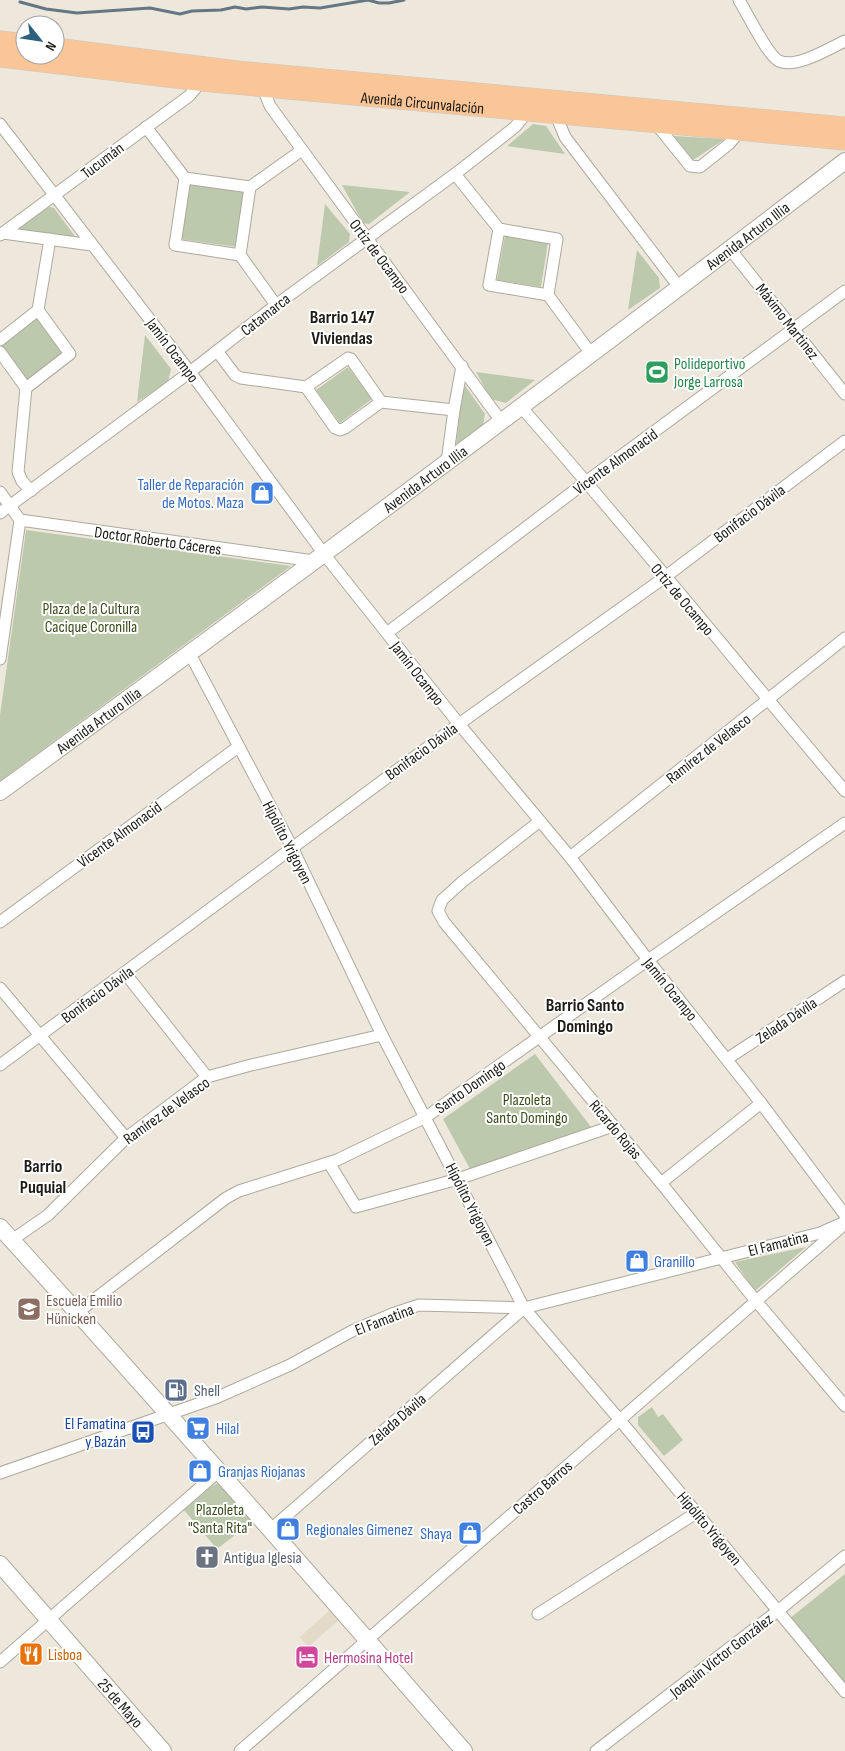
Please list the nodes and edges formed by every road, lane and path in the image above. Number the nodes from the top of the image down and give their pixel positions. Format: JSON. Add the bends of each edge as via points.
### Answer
{"nodes":[{"id":1,"x":740,"y":0,"type":"edge"},
{"id":2,"x":0,"y":40,"type":"edge"},
{"id":3,"x":845,"y":41,"type":"edge"},
{"id":4,"x":15,"y":42,"type":"edge"},
{"id":5,"x":65,"y":48,"type":"edge"},
{"id":6,"x":0,"y":58,"type":"edge"},
{"id":7,"x":201,"y":82,"type":"junction"},
{"id":8,"x":263,"y":88,"type":"junction"},
{"id":9,"x":528,"y":111,"type":"junction"},
{"id":10,"x":556,"y":115,"type":"junction"},
{"id":11,"x":0,"y":124,"type":"edge"},
{"id":12,"x":656,"y":124,"type":"junction"},
{"id":13,"x":845,"y":126,"type":"edge"},
{"id":14,"x":146,"y":127,"type":"junction"},
{"id":15,"x":740,"y":132,"type":"junction"},
{"id":16,"x":845,"y":141,"type":"edge"},
{"id":17,"x":302,"y":150,"type":"junction"},
{"id":18,"x":845,"y":161,"type":"edge"},
{"id":19,"x":455,"y":174,"type":"junction"},
{"id":20,"x":185,"y":178,"type":"junction"},
{"id":21,"x":250,"y":187,"type":"junction"},
{"id":22,"x":55,"y":195,"type":"junction"},
{"id":23,"x":499,"y":229,"type":"junction"},
{"id":24,"x":2,"y":234,"type":"edge"},
{"id":25,"x":367,"y":238,"type":"junction"},
{"id":26,"x":50,"y":239,"type":"junction"},
{"id":27,"x":92,"y":245,"type":"junction"},
{"id":28,"x":730,"y":249,"type":"junction"},
{"id":29,"x":240,"y":255,"type":"junction"},
{"id":30,"x":679,"y":288,"type":"junction"},
{"id":31,"x":845,"y":292,"type":"edge"},
{"id":32,"x":548,"y":295,"type":"junction"},
{"id":33,"x":276,"y":305,"type":"junction"},
{"id":34,"x":38,"y":310,"type":"junction"},
{"id":35,"x":795,"y":330,"type":"junction"},
{"id":36,"x":0,"y":340,"type":"edge"},
{"id":37,"x":217,"y":351,"type":"junction"},
{"id":38,"x":0,"y":352,"type":"edge"},
{"id":39,"x":592,"y":355,"type":"junction"},
{"id":40,"x":462,"y":366,"type":"junction"},
{"id":41,"x":190,"y":372,"type":"junction"},
{"id":42,"x":306,"y":387,"type":"junction"},
{"id":43,"x":26,"y":388,"type":"junction"},
{"id":44,"x":845,"y":394,"type":"edge"},
{"id":45,"x":381,"y":402,"type":"junction"},
{"id":46,"x":521,"y":407,"type":"junction"},
{"id":47,"x":454,"y":410,"type":"junction"},
{"id":48,"x":501,"y":421,"type":"junction"},
{"id":49,"x":845,"y":441,"type":"edge"},
{"id":50,"x":447,"y":462,"type":"junction"},
{"id":51,"x":587,"y":482,"type":"junction"},
{"id":52,"x":30,"y":490,"type":"junction"},
{"id":53,"x":0,"y":492,"type":"edge"},
{"id":54,"x":10,"y":506,"type":"junction"},
{"id":55,"x":0,"y":513,"type":"edge"},
{"id":56,"x":20,"y":520,"type":"junction"},
{"id":57,"x":319,"y":558,"type":"junction"},
{"id":58,"x":665,"y":577,"type":"junction"},
{"id":59,"x":387,"y":633,"type":"junction"},
{"id":60,"x":845,"y":638,"type":"edge"},
{"id":61,"x":190,"y":654,"type":"junction"},
{"id":62,"x":0,"y":658,"type":"edge"},
{"id":63,"x":768,"y":700,"type":"junction"},
{"id":64,"x":459,"y":724,"type":"junction"},
{"id":65,"x":238,"y":746,"type":"junction"},
{"id":66,"x":845,"y":791,"type":"edge"},
{"id":67,"x":0,"y":792,"type":"edge"},
{"id":68,"x":540,"y":821,"type":"junction"},
{"id":69,"x":845,"y":823,"type":"edge"},
{"id":70,"x":292,"y":847,"type":"junction"},
{"id":71,"x":570,"y":857,"type":"junction"},
{"id":72,"x":0,"y":922,"type":"edge"},
{"id":73,"x":648,"y":960,"type":"junction"},
{"id":74,"x":125,"y":973,"type":"junction"},
{"id":75,"x":845,"y":981,"type":"edge"},
{"id":76,"x":0,"y":988,"type":"edge"},
{"id":77,"x":40,"y":1035,"type":"junction"},
{"id":78,"x":382,"y":1035,"type":"junction"},
{"id":79,"x":539,"y":1038,"type":"junction"},
{"id":80,"x":727,"y":1059,"type":"junction"},
{"id":81,"x":0,"y":1066,"type":"edge"},
{"id":82,"x":207,"y":1077,"type":"junction"},
{"id":83,"x":761,"y":1103,"type":"junction"},
{"id":84,"x":426,"y":1117,"type":"junction"},
{"id":85,"x":613,"y":1126,"type":"junction"},
{"id":86,"x":126,"y":1138,"type":"junction"},
{"id":87,"x":329,"y":1162,"type":"junction"},
{"id":88,"x":458,"y":1179,"type":"junction"},
{"id":89,"x":661,"y":1183,"type":"junction"},
{"id":90,"x":845,"y":1215,"type":"edge"},
{"id":91,"x":845,"y":1223,"type":"edge"},
{"id":92,"x":0,"y":1227,"type":"edge"},
{"id":93,"x":12,"y":1240,"type":"junction"},
{"id":94,"x":720,"y":1258,"type":"junction"},
{"id":95,"x":756,"y":1301,"type":"junction"},
{"id":96,"x":524,"y":1308,"type":"junction"},
{"id":97,"x":78,"y":1312,"type":"junction"},
{"id":98,"x":845,"y":1406,"type":"edge"},
{"id":99,"x":170,"y":1416,"type":"junction"},
{"id":100,"x":619,"y":1419,"type":"junction"},
{"id":101,"x":218,"y":1472,"type":"junction"},
{"id":102,"x":0,"y":1473,"type":"edge"},
{"id":103,"x":696,"y":1513,"type":"junction"},
{"id":104,"x":270,"y":1530,"type":"junction"},
{"id":105,"x":845,"y":1556,"type":"edge"},
{"id":106,"x":0,"y":1564,"type":"edge"},
{"id":107,"x":779,"y":1610,"type":"junction"},
{"id":108,"x":538,"y":1614,"type":"dead end"},
{"id":109,"x":49,"y":1619,"type":"junction"},
{"id":110,"x":368,"y":1641,"type":"junction"},
{"id":111,"x":0,"y":1662,"type":"edge"},
{"id":112,"x":845,"y":1692,"type":"edge"},
{"id":113,"x":163,"y":1751,"type":"edge"},
{"id":114,"x":240,"y":1751,"type":"edge"},
{"id":115,"x":464,"y":1751,"type":"edge"},
{"id":116,"x":596,"y":1751,"type":"edge"}],
"edges":[{"from":1,"to":3,"type":"street","via":[[771,56],[781,62],[808,58]]},
{"from":2,"to":4,"type":"main road"},
{"from":5,"to":13,"type":"main road","name":"Avenida Circunvalación","via":[[237,70]]},
{"from":6,"to":7,"type":"main road","name":"Avenida Circunvalación"},
{"from":7,"to":8,"type":"main road","name":"Avenida Circunvalación"},
{"from":7,"to":14,"type":"street","name":"Tucumán","via":[[189,96]]},
{"from":8,"to":9,"type":"main road","name":"Avenida Circunvalación"},
{"from":8,"to":17,"type":"street","name":"Ortiz de Ocampo","via":[[270,106]]},
{"from":9,"to":10,"type":"main road","name":"Avenida Circunvalación"},
{"from":9,"to":19,"type":"street","name":"Catamarca","via":[[515,127]]},
{"from":10,"to":12,"type":"main road","name":"Avenida Circunvalación"},
{"from":10,"to":30,"type":"street","via":[[565,137]]},
{"from":11,"to":22,"type":"street","name":"Jamín Ocampo"},
{"from":12,"to":15,"type":"main road","name":"Avenida Circunvalación"},
{"from":12,"to":15,"type":"street","via":[[694,167],[700,167]]},
{"from":14,"to":20,"type":"street"},
{"from":14,"to":22,"type":"street","name":"Tucumán"},
{"from":15,"to":16,"type":"main road","name":"Avenida Circunvalación"},
{"from":17,"to":21,"type":"street"},
{"from":17,"to":25,"type":"street","name":"Ortiz de Ocampo"},
{"from":18,"to":28,"type":"main road","name":"Avenida Arturo Illia"},
{"from":19,"to":23,"type":"street"},
{"from":19,"to":25,"type":"street","name":"Catamarca"},
{"from":20,"to":21,"type":"street"},
{"from":20,"to":29,"type":"street","via":[[175,245]]},
{"from":21,"to":29,"type":"street"},
{"from":22,"to":24,"type":"street","name":"Tucumán"},
{"from":22,"to":27,"type":"street","name":"Jamín Ocampo"},
{"from":23,"to":32,"type":"street","via":[[557,238]]},
{"from":23,"to":32,"type":"street","via":[[489,285]]},
{"from":24,"to":26,"type":"street"},
{"from":25,"to":33,"type":"street","name":"Catamarca"},
{"from":25,"to":40,"type":"street","name":"Ortiz de Ocampo"},
{"from":26,"to":27,"type":"street"},
{"from":26,"to":34,"type":"street"},
{"from":27,"to":41,"type":"street","name":"Jamín Ocampo"},
{"from":28,"to":30,"type":"main road","name":"Avenida Arturo Illia"},
{"from":28,"to":35,"type":"street","name":"Máximo Martinez"},
{"from":29,"to":33,"type":"street"},
{"from":30,"to":39,"type":"main road","name":"Avenida Arturo Illia"},
{"from":31,"to":35,"type":"street","name":"Vicente Almonacid"},
{"from":32,"to":39,"type":"street"},
{"from":33,"to":37,"type":"street","name":"Catamarca"},
{"from":34,"to":36,"type":"street"},
{"from":34,"to":43,"type":"street","via":[[70,354]]},
{"from":35,"to":44,"type":"street","name":"Máximo Martinez"},
{"from":35,"to":51,"type":"street","name":"Vicente Almonacid"},
{"from":37,"to":41,"type":"street","name":"Catamarca"},
{"from":37,"to":42,"type":"street","via":[[241,378]]},
{"from":38,"to":43,"type":"street"},
{"from":39,"to":46,"type":"main road","name":"Avenida Arturo Illia"},
{"from":40,"to":47,"type":"street"},
{"from":40,"to":48,"type":"street","name":"Ortiz de Ocampo"},
{"from":41,"to":52,"type":"street","name":"Catamarca"},
{"from":41,"to":57,"type":"street","name":"Jamín Ocampo"},
{"from":42,"to":45,"type":"street","via":[[335,428],[340,430]]},
{"from":42,"to":45,"type":"street","via":[[348,358]]},
{"from":43,"to":52,"type":"street","via":[[18,472]]},
{"from":45,"to":47,"type":"street"},
{"from":46,"to":48,"type":"main road","name":"Avenida Arturo Illia"},
{"from":46,"to":51,"type":"street","name":"Ortiz de Ocampo"},
{"from":47,"to":50,"type":"street"},
{"from":48,"to":50,"type":"main road","name":"Avenida Arturo Illia"},
{"from":49,"to":58,"type":"street","name":"Bonifacio Dávila"},
{"from":50,"to":57,"type":"main road","name":"Avenida Arturo Illia"},
{"from":51,"to":58,"type":"street","name":"Ortiz de Ocampo"},
{"from":51,"to":59,"type":"street","name":"Vicente Almonacid"},
{"from":52,"to":54,"type":"street","name":"Catamarca"},
{"from":53,"to":54,"type":"street"},
{"from":54,"to":55,"type":"street","name":"Catamarca"},
{"from":54,"to":56,"type":"street"},
{"from":56,"to":57,"type":"street","name":"Doctor Roberto Cáceres"},
{"from":56,"to":62,"type":"street"},
{"from":57,"to":59,"type":"street","name":"Jamín Ocampo"},
{"from":57,"to":61,"type":"main road","name":"Avenida Arturo Illia"},
{"from":58,"to":63,"type":"street","name":"Ortiz de Ocampo"},
{"from":58,"to":64,"type":"street","name":"Bonifacio Dávila"},
{"from":59,"to":64,"type":"street","name":"Jamín Ocampo"},
{"from":60,"to":63,"type":"street","name":"Ramírez de Velasco"},
{"from":61,"to":65,"type":"street","name":"Hipólito Yrigoyen"},
{"from":61,"to":67,"type":"main road","name":"Avenida Arturo Illia"},
{"from":63,"to":66,"type":"street","name":"Ortiz de Ocampo"},
{"from":63,"to":71,"type":"street","name":"Ramírez de Velasco"},
{"from":64,"to":68,"type":"street","name":"Jamín Ocampo"},
{"from":64,"to":70,"type":"street","name":"Bonifacio Dávila"},
{"from":65,"to":70,"type":"street","name":"Hipólito Yrigoyen"},
{"from":65,"to":72,"type":"street","name":"Vicente Almonacid"},
{"from":68,"to":71,"type":"street","name":"Jamín Ocampo"},
{"from":68,"to":79,"type":"street","name":"Ricardo Rojas","via":[[448,894],[438,911]]},
{"from":69,"to":73,"type":"street","name":"Santo Domingo"},
{"from":70,"to":74,"type":"street","name":"Bonifacio Dávila"},
{"from":70,"to":78,"type":"street","name":"Hipólito Yrigoyen"},
{"from":71,"to":73,"type":"street","name":"Jamín Ocampo"},
{"from":73,"to":79,"type":"street","name":"Santo Domingo"},
{"from":73,"to":80,"type":"street","name":"Jamín Ocampo"},
{"from":74,"to":77,"type":"street","name":"Bonifacio Dávila"},
{"from":74,"to":82,"type":"street"},
{"from":75,"to":80,"type":"street","name":"Zelada Dávila"},
{"from":76,"to":77,"type":"street"},
{"from":77,"to":81,"type":"street","name":"Bonifacio Dávila"},
{"from":77,"to":86,"type":"street"},
{"from":78,"to":82,"type":"street","name":"Ramírez de Velasco"},
{"from":78,"to":84,"type":"street","name":"Hipólito Yrigoyen"},
{"from":79,"to":84,"type":"street","name":"Santo Domingo"},
{"from":79,"to":85,"type":"street","name":"Ricardo Rojas"},
{"from":80,"to":83,"type":"street","name":"Jamín Ocampo"},
{"from":82,"to":86,"type":"street","name":"Ramírez de Velasco"},
{"from":83,"to":89,"type":"street"},
{"from":83,"to":90,"type":"street","name":"Jamín Ocampo"},
{"from":84,"to":87,"type":"street","name":"Santo Domingo"},
{"from":84,"to":88,"type":"street","name":"Hipólito Yrigoyen"},
{"from":85,"to":88,"type":"street"},
{"from":85,"to":89,"type":"street","name":"Ricardo Rojas"},
{"from":86,"to":93,"type":"street","name":"Ramírez de Velasco","via":[[48,1215]]},
{"from":87,"to":88,"type":"street","via":[[356,1207]]},
{"from":87,"to":97,"type":"street","name":"Santo Domingo","via":[[226,1198]]},
{"from":88,"to":96,"type":"street","name":"Hipólito Yrigoyen"},
{"from":89,"to":94,"type":"street","name":"Ricardo Rojas"},
{"from":91,"to":94,"type":"street","name":"El Famatina","via":[[820,1233]]},
{"from":91,"to":95,"type":"street","name":"Castro Barros"},
{"from":92,"to":93,"type":"main road"},
{"from":93,"to":97,"type":"main road"},
{"from":94,"to":95,"type":"street","name":"Ricardo Rojas"},
{"from":94,"to":96,"type":"street","name":"El Famatina"},
{"from":95,"to":98,"type":"street","name":"Ricardo Rojas"},
{"from":95,"to":100,"type":"street","name":"Castro Barros"},
{"from":96,"to":99,"type":"street","name":"El Famatina","via":[[419,1305],[352,1331],[290,1365]]},
{"from":96,"to":100,"type":"street","name":"Hipólito Yrigoyen"},
{"from":96,"to":104,"type":"street","name":"Zelada Dávila"},
{"from":97,"to":99,"type":"main road"},
{"from":99,"to":101,"type":"main road"},
{"from":99,"to":102,"type":"street","name":"El Famatina"},
{"from":100,"to":103,"type":"street","name":"Hipólito Yrigoyen"},
{"from":100,"to":110,"type":"street","name":"Castro Barros"},
{"from":101,"to":104,"type":"main road"},
{"from":101,"to":109,"type":"street"},
{"from":103,"to":107,"type":"street","name":"Hipólito Yrigoyen"},
{"from":103,"to":108,"type":"street"},
{"from":104,"to":110,"type":"main road"},
{"from":105,"to":107,"type":"street","name":"Joaquín Víctor González"},
{"from":106,"to":109,"type":"main road","name":"25 de Mayo"},
{"from":107,"to":112,"type":"street","name":"Hipólito Yrigoyen"},
{"from":107,"to":116,"type":"street","name":"Joaquín Víctor González"},
{"from":109,"to":111,"type":"street"},
{"from":109,"to":113,"type":"main road","name":"25 de Mayo"},
{"from":110,"to":114,"type":"street","name":"Castro Barros"},
{"from":110,"to":115,"type":"main road"}]}
